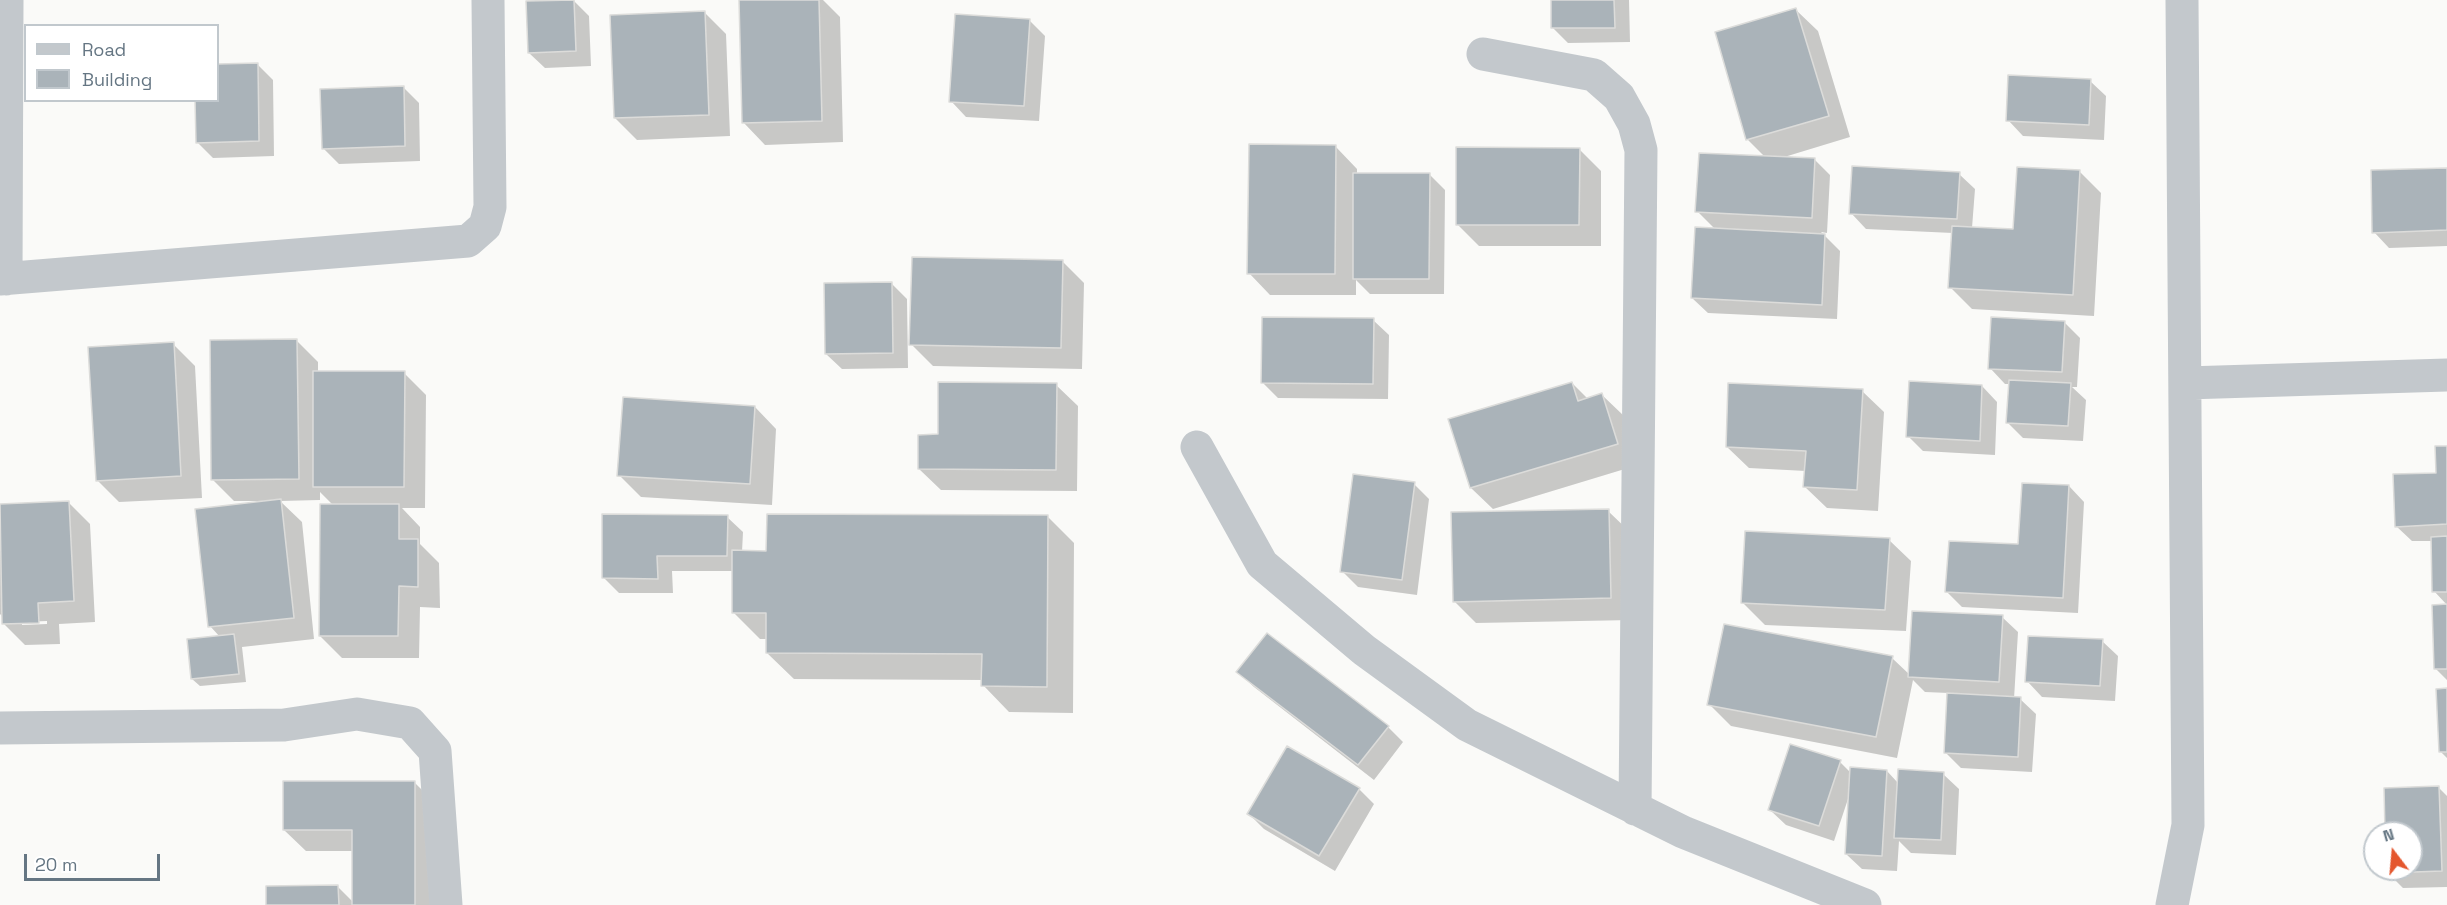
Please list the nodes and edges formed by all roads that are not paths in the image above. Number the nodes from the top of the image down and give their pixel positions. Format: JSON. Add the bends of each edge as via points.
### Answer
{"nodes":[{"id":1,"x":7,"y":0,"type":"edge"},
{"id":2,"x":488,"y":0,"type":"edge"},
{"id":3,"x":2182,"y":0,"type":"edge"},
{"id":4,"x":1483,"y":54,"type":"dead end"},
{"id":5,"x":3,"y":279,"type":"edge"},
{"id":6,"x":2447,"y":375,"type":"edge"},
{"id":7,"x":2186,"y":383,"type":"junction"},
{"id":8,"x":1197,"y":447,"type":"dead end"},
{"id":9,"x":0,"y":729,"type":"edge"},
{"id":10,"x":1635,"y":809,"type":"junction"},
{"id":11,"x":446,"y":905,"type":"edge"},
{"id":12,"x":1865,"y":905,"type":"edge"},
{"id":13,"x":2172,"y":905,"type":"edge"}],
"edges":[{"from":1,"to":5,"type":"street"},
{"from":2,"to":5,"type":"street","via":[[490,207],[485,226],[468,241]]},
{"from":3,"to":7,"type":"street"},
{"from":4,"to":10,"type":"street","via":[[1594,75],[1619,97],[1635,124],[1641,150]]},
{"from":6,"to":7,"type":"street"},
{"from":7,"to":13,"type":"street","via":[[2188,825]]},
{"from":8,"to":10,"type":"street","via":[[1262,564],[1356,643],[1467,726]]},
{"from":9,"to":11,"type":"street","via":[[284,725],[357,714],[410,723],[435,751]]},
{"from":10,"to":12,"type":"street"}]}
